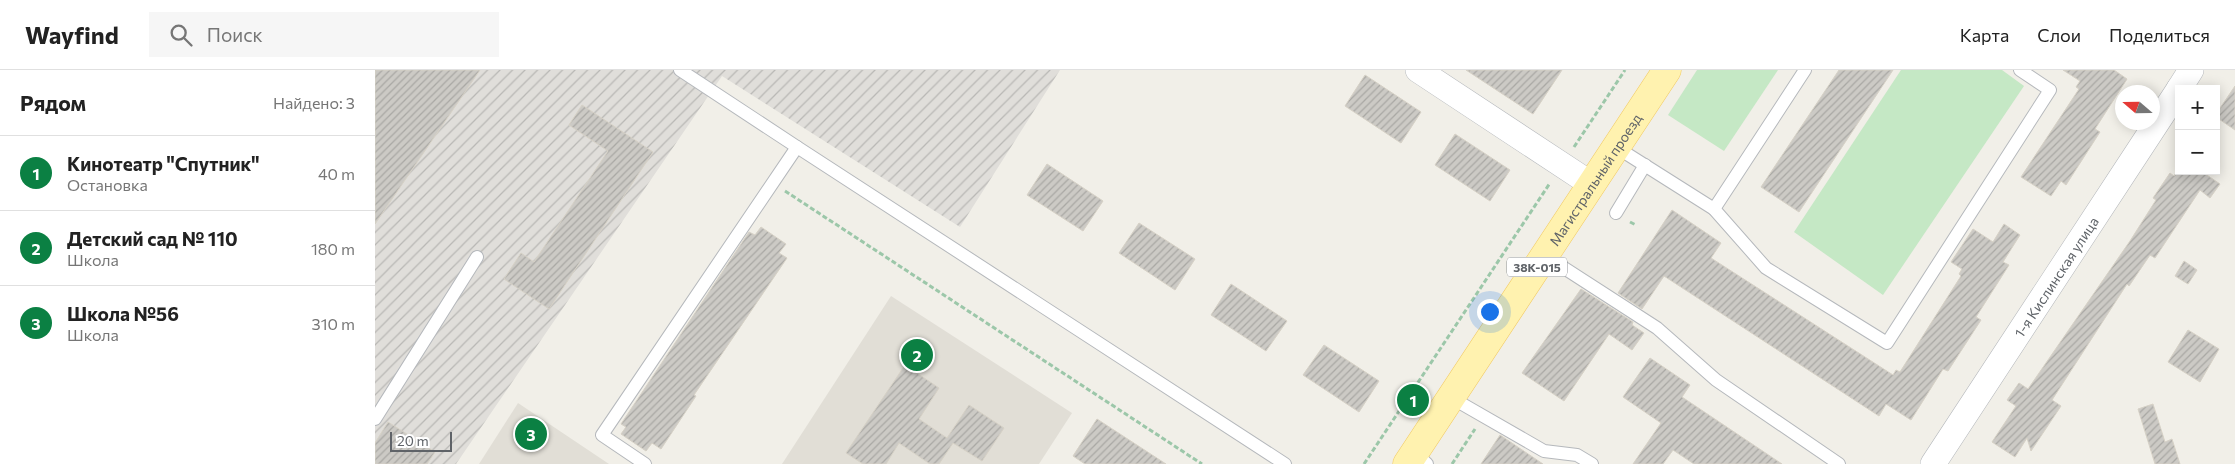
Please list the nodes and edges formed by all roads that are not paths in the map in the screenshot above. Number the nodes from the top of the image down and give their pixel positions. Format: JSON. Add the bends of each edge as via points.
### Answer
{"nodes":[{"id":1,"x":680,"y":70,"type":"edge"},
{"id":2,"x":1418,"y":70,"type":"edge"},
{"id":3,"x":1667,"y":70,"type":"edge"},
{"id":4,"x":1805,"y":70,"type":"edge"},
{"id":5,"x":2020,"y":70,"type":"edge"},
{"id":6,"x":2191,"y":70,"type":"edge"},
{"id":7,"x":2182,"y":85,"type":"edge"},
{"id":8,"x":2175,"y":95,"type":"edge"},
{"id":9,"x":797,"y":146,"type":"junction"},
{"id":10,"x":1616,"y":147,"type":"junction"},
{"id":11,"x":1645,"y":165,"type":"junction"},
{"id":12,"x":1591,"y":184,"type":"junction"},
{"id":13,"x":1713,"y":209,"type":"junction"},
{"id":14,"x":1616,"y":213,"type":"dead end"},
{"id":15,"x":1545,"y":255,"type":"junction"},
{"id":16,"x":477,"y":257,"type":"dead end"},
{"id":17,"x":1450,"y":397,"type":"junction"},
{"id":18,"x":375,"y":419,"type":"edge"},
{"id":19,"x":1416,"y":460,"type":"edge"},
{"id":20,"x":645,"y":464,"type":"edge"},
{"id":21,"x":1285,"y":464,"type":"edge"},
{"id":22,"x":1592,"y":464,"type":"edge"},
{"id":23,"x":1839,"y":464,"type":"edge"},
{"id":24,"x":1933,"y":464,"type":"edge"}],
"edges":[{"from":1,"to":9,"type":"lane"},
{"from":2,"to":12,"type":"street"},
{"from":3,"to":10,"type":"main road","name":"Магистральный проезд","number":"38К-015"},
{"from":4,"to":13,"type":"lane"},
{"from":5,"to":13,"type":"lane","via":[[2050,90],[1887,343],[1766,268]]},
{"from":6,"to":7,"type":"street","name":"1-я Кислинская улица"},
{"from":8,"to":24,"type":"street","name":"1-я Кислинская улица"},
{"from":9,"to":20,"type":"lane","via":[[602,434]]},
{"from":9,"to":21,"type":"lane"},
{"from":10,"to":11,"type":"lane"},
{"from":10,"to":12,"type":"main road","name":"Магистральный проезд","number":"38К-015"},
{"from":11,"to":13,"type":"lane"},
{"from":11,"to":14,"type":"lane"},
{"from":12,"to":15,"type":"main road","name":"Магистральный проезд","number":"38К-015"},
{"from":15,"to":17,"type":"main road","name":"Магистральный проезд","number":"38К-015"},
{"from":15,"to":23,"type":"lane","via":[[1657,328],[1716,380]]},
{"from":16,"to":18,"type":"lane"},
{"from":17,"to":19,"type":"main road","name":"Магистральный проезд","number":"38К-015"},
{"from":17,"to":22,"type":"lane","via":[[1544,451],[1577,455]]}]}
